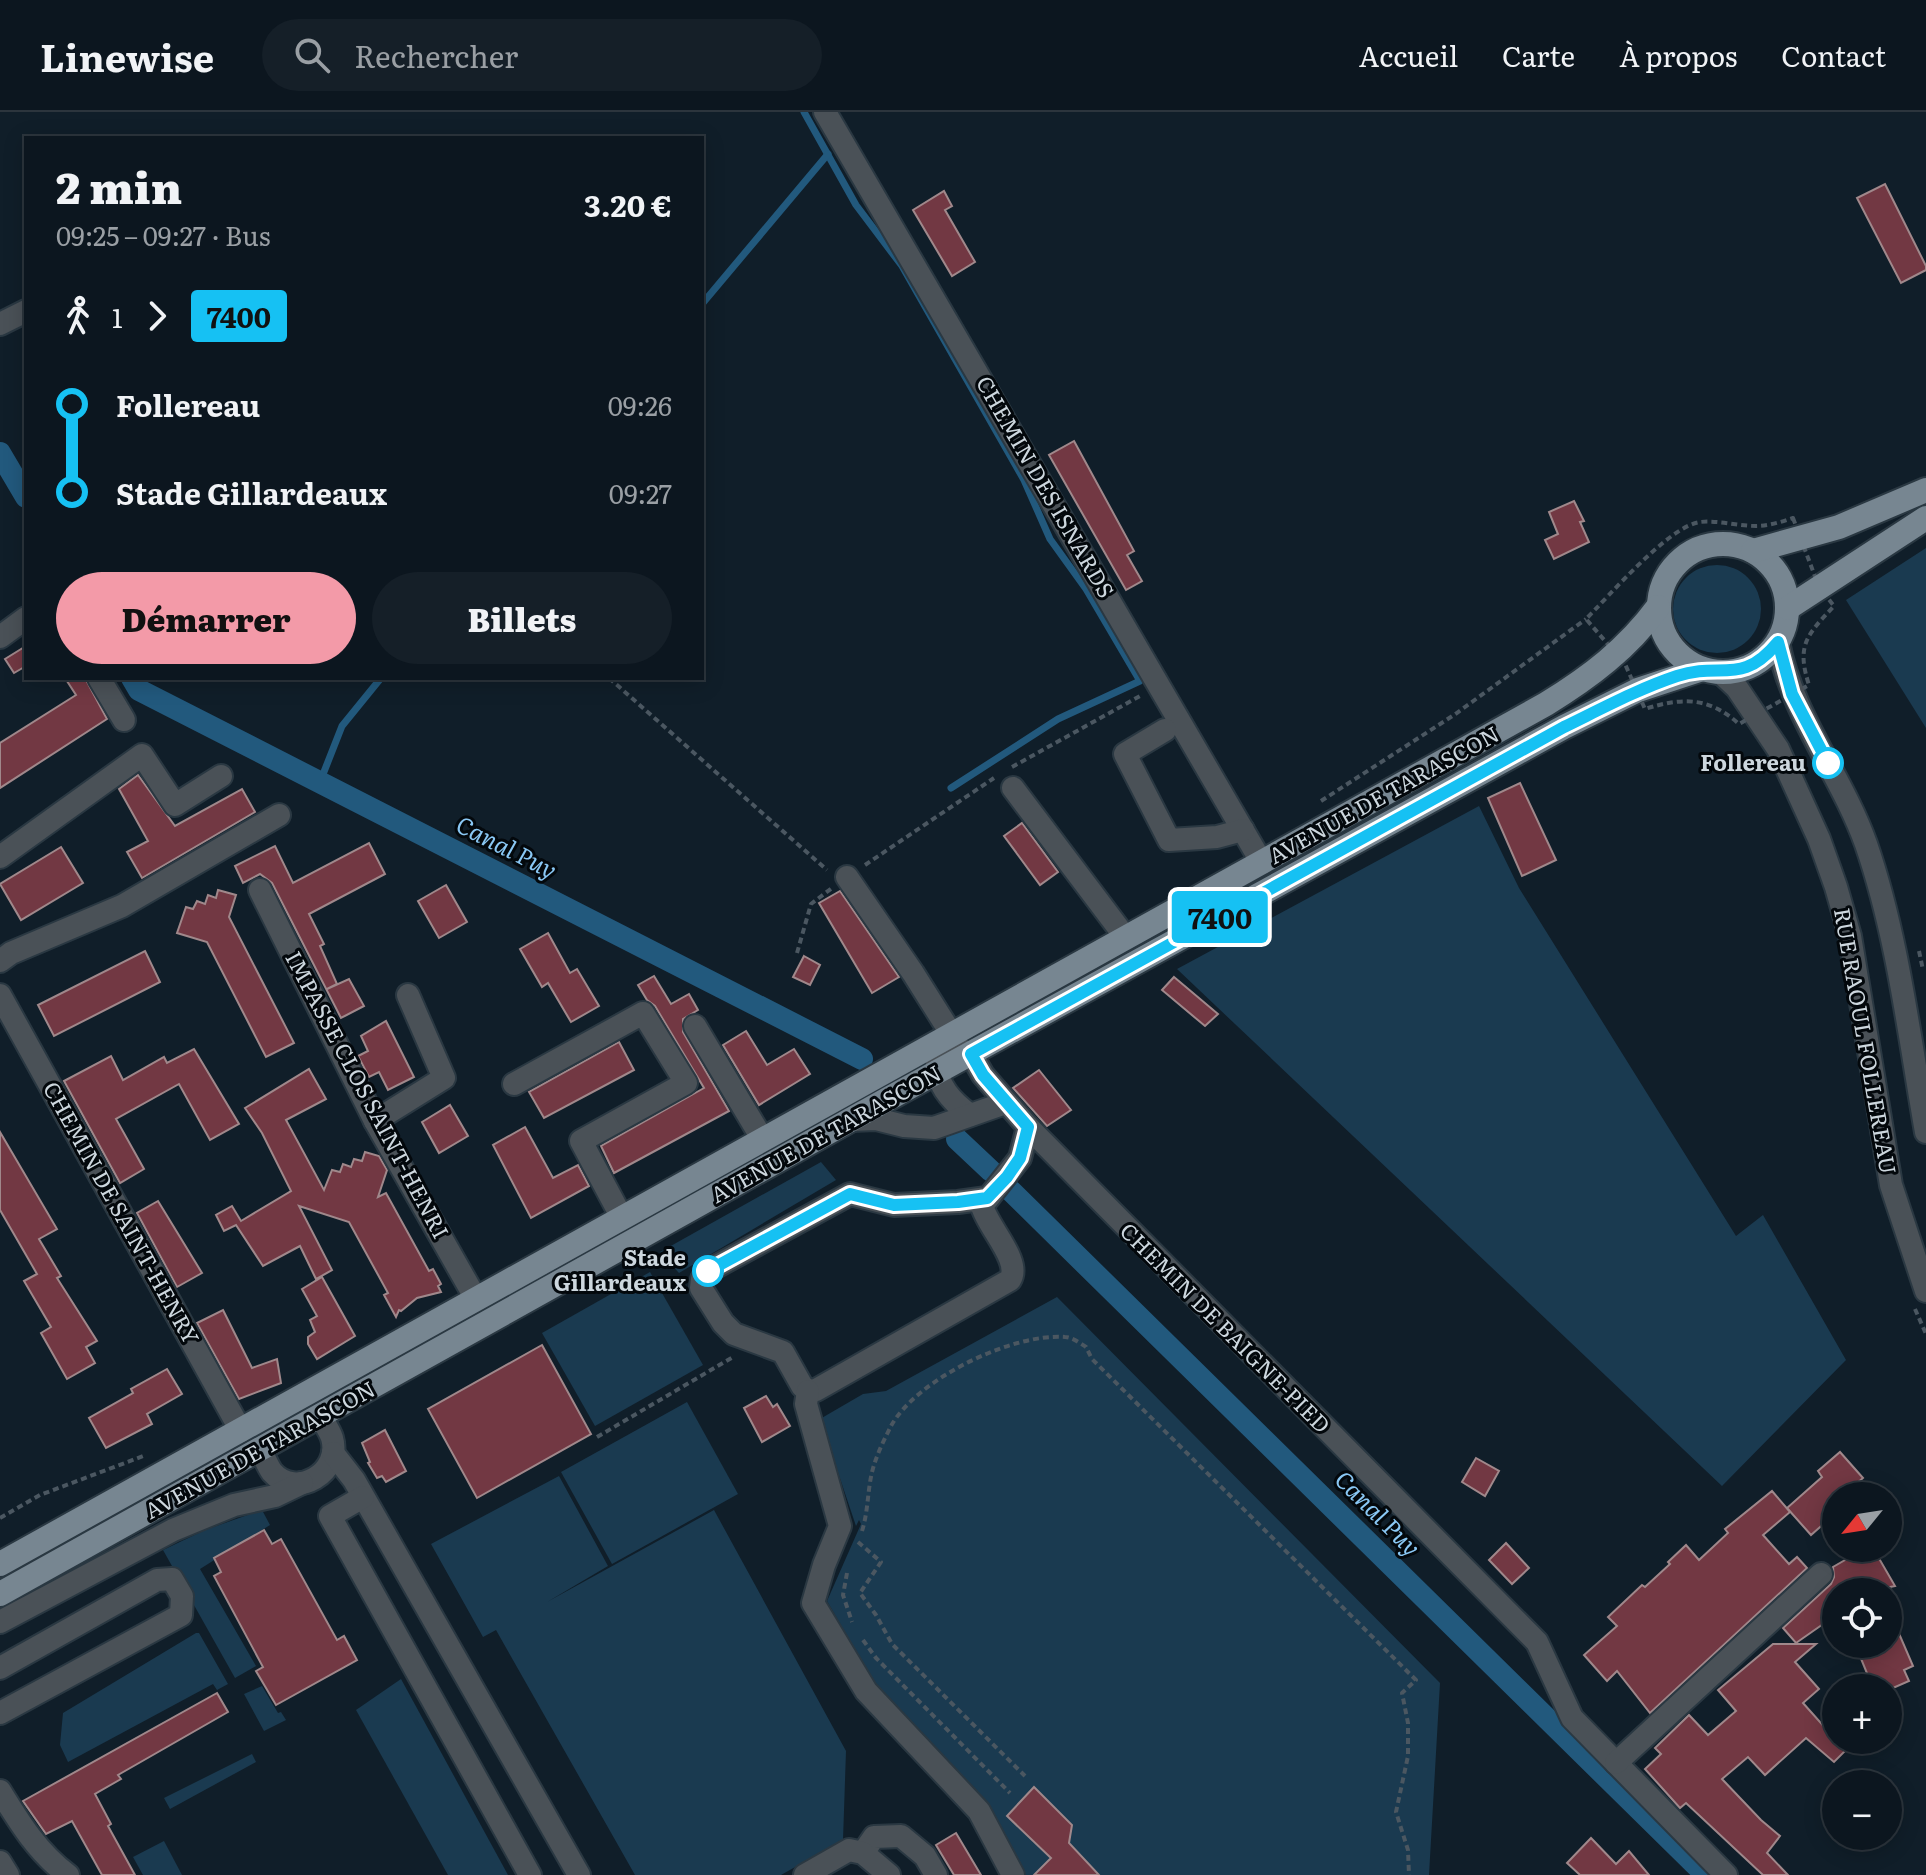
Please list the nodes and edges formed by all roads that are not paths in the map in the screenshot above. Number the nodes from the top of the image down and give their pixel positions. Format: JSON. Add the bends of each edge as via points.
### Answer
{"nodes":[{"id":1,"x":825,"y":112,"type":"edge"},
{"id":2,"x":24,"y":312,"type":"edge"},
{"id":3,"x":0,"y":324,"type":"edge"},
{"id":4,"x":1926,"y":490,"type":"edge"},
{"id":5,"x":1926,"y":518,"type":"edge"},
{"id":6,"x":1753,"y":551,"type":"junction"},
{"id":7,"x":1658,"y":607,"type":"junction"},
{"id":8,"x":1788,"y":608,"type":"junction"},
{"id":9,"x":24,"y":619,"type":"edge"},
{"id":10,"x":0,"y":637,"type":"edge"},
{"id":11,"x":1778,"y":642,"type":"junction"},
{"id":12,"x":1712,"y":671,"type":"junction"},
{"id":13,"x":100,"y":680,"type":"edge"},
{"id":14,"x":124,"y":720,"type":"dead end"},
{"id":15,"x":1165,"y":730,"type":"dead end"},
{"id":16,"x":221,"y":776,"type":"dead end"},
{"id":17,"x":1013,"y":788,"type":"dead end"},
{"id":18,"x":279,"y":815,"type":"dead end"},
{"id":19,"x":1243,"y":830,"type":"junction"},
{"id":20,"x":0,"y":857,"type":"edge"},
{"id":21,"x":1262,"y":863,"type":"junction"},
{"id":22,"x":844,"y":879,"type":"road end"},
{"id":23,"x":260,"y":890,"type":"dead end"},
{"id":24,"x":1126,"y":938,"type":"junction"},
{"id":25,"x":0,"y":961,"type":"edge"},
{"id":26,"x":0,"y":995,"type":"edge"},
{"id":27,"x":408,"y":995,"type":"dead end"},
{"id":28,"x":695,"y":1026,"type":"dead end"},
{"id":29,"x":941,"y":1044,"type":"junction"},
{"id":30,"x":971,"y":1054,"type":"junction"},
{"id":31,"x":939,"y":1072,"type":"junction"},
{"id":32,"x":514,"y":1084,"type":"dead end"},
{"id":33,"x":1005,"y":1103,"type":"junction"},
{"id":34,"x":970,"y":1115,"type":"junction"},
{"id":35,"x":851,"y":1120,"type":"junction"},
{"id":36,"x":375,"y":1121,"type":"junction"},
{"id":37,"x":1028,"y":1127,"type":"junction"},
{"id":38,"x":1926,"y":1132,"type":"edge"},
{"id":39,"x":763,"y":1140,"type":"junction"},
{"id":40,"x":987,"y":1198,"type":"junction"},
{"id":41,"x":622,"y":1218,"type":"junction"},
{"id":42,"x":1926,"y":1291,"type":"edge"},
{"id":43,"x":476,"y":1299,"type":"junction"},
{"id":44,"x":808,"y":1391,"type":"junction"},
{"id":45,"x":320,"y":1416,"type":"junction"},
{"id":46,"x":241,"y":1431,"type":"junction"},
{"id":47,"x":260,"y":1449,"type":"junction"},
{"id":48,"x":333,"y":1453,"type":"junction"},
{"id":49,"x":302,"y":1483,"type":"junction"},
{"id":50,"x":363,"y":1497,"type":"junction"},
{"id":51,"x":0,"y":1564,"type":"edge"},
{"id":52,"x":1821,"y":1574,"type":"dead end"},
{"id":53,"x":0,"y":1594,"type":"edge"},
{"id":54,"x":0,"y":1622,"type":"edge"},
{"id":55,"x":0,"y":1668,"type":"edge"},
{"id":56,"x":0,"y":1713,"type":"edge"},
{"id":57,"x":1616,"y":1763,"type":"junction"},
{"id":58,"x":0,"y":1791,"type":"edge"},
{"id":59,"x":863,"y":1853,"type":"junction"},
{"id":60,"x":0,"y":1862,"type":"edge"},
{"id":61,"x":8,"y":1875,"type":"edge"},
{"id":62,"x":68,"y":1875,"type":"edge"},
{"id":63,"x":530,"y":1875,"type":"edge"},
{"id":64,"x":579,"y":1875,"type":"edge"},
{"id":65,"x":805,"y":1875,"type":"edge"},
{"id":66,"x":889,"y":1875,"type":"edge"},
{"id":67,"x":936,"y":1875,"type":"edge"},
{"id":68,"x":1013,"y":1875,"type":"edge"},
{"id":69,"x":1726,"y":1875,"type":"edge"}],
"edges":[{"from":1,"to":19,"type":"street","name":"CHEMIN DES ISNARDS"},
{"from":2,"to":3,"type":"street"},
{"from":4,"to":6,"type":"main road","via":[[1839,527]]},
{"from":5,"to":8,"type":"main road"},
{"from":6,"to":7,"type":"main road","via":[[1716,543],[1682,557],[1669,572]]},
{"from":6,"to":8,"type":"main road","via":[[1771,565]]},
{"from":7,"to":12,"type":"main road","via":[[1670,645],[1684,660]]},
{"from":7,"to":21,"type":"main road","name":"AVENUE DE TARASCON","via":[[1618,655],[1581,682]]},
{"from":8,"to":11,"type":"main road"},
{"from":9,"to":10,"type":"street"},
{"from":11,"to":12,"type":"main road","via":[[1754,665]]},
{"from":11,"to":38,"type":"street","name":"RUE RAOUL FOLLEREAU","via":[[1792,694],[1845,795],[1879,884]]},
{"from":12,"to":30,"type":"main road","name":"AVENUE DE TARASCON","via":[[1638,690],[1564,727]]},
{"from":12,"to":42,"type":"street","name":"RUE RAOUL FOLLEREAU","via":[[1737,688],[1756,714],[1819,839],[1847,924],[1891,1185]]},
{"from":13,"to":14,"type":"street"},
{"from":15,"to":19,"type":"street","via":[[1125,754],[1169,840]]},
{"from":16,"to":20,"type":"street","via":[[175,805],[142,755]]},
{"from":17,"to":24,"type":"street"},
{"from":18,"to":25,"type":"street","via":[[122,906]]},
{"from":19,"to":21,"type":"street","name":"CHEMIN DES ISNARDS"},
{"from":21,"to":24,"type":"main road","name":"AVENUE DE TARASCON"},
{"from":22,"to":29,"type":"street","via":[[913,973]]},
{"from":23,"to":36,"type":"street","name":"IMPASSE CLOS SAINT-HENRI"},
{"from":24,"to":29,"type":"main road","name":"AVENUE DE TARASCON"},
{"from":26,"to":46,"type":"street","name":"CHEMIN DE SAINT-HENRY"},
{"from":27,"to":36,"type":"street","via":[[444,1078]]},
{"from":28,"to":39,"type":"street"},
{"from":29,"to":30,"type":"street"},
{"from":29,"to":31,"type":"street"},
{"from":29,"to":39,"type":"main road","name":"AVENUE DE TARASCON"},
{"from":30,"to":31,"type":"main road","name":"AVENUE DE TARASCON"},
{"from":30,"to":33,"type":"street","name":"CHEMIN DE BAIGNE-PIED"},
{"from":31,"to":34,"type":"street","via":[[949,1098]]},
{"from":31,"to":35,"type":"main road","name":"AVENUE DE TARASCON"},
{"from":32,"to":41,"type":"street","via":[[643,1013],[686,1083],[581,1141]]},
{"from":33,"to":34,"type":"street"},
{"from":33,"to":37,"type":"street","name":"CHEMIN DE BAIGNE-PIED"},
{"from":34,"to":35,"type":"street","via":[[934,1128]]},
{"from":35,"to":45,"type":"main road","name":"AVENUE DE TARASCON"},
{"from":36,"to":43,"type":"street","name":"IMPASSE CLOS SAINT-HENRI"},
{"from":37,"to":40,"type":"street","via":[[1020,1158]]},
{"from":37,"to":57,"type":"street","name":"CHEMIN DE BAIGNE-PIED","via":[[1537,1642],[1572,1718]]},
{"from":39,"to":41,"type":"main road","name":"AVENUE DE TARASCON"},
{"from":40,"to":44,"type":"street","via":[[984,1215],[1014,1263],[1010,1280]]},
{"from":40,"to":44,"type":"street","via":[[894,1205],[850,1194],[708,1271],[701,1288],[723,1323],[734,1334],[783,1352]]},
{"from":41,"to":43,"type":"main road","name":"AVENUE DE TARASCON"},
{"from":43,"to":46,"type":"main road","name":"AVENUE DE TARASCON"},
{"from":44,"to":68,"type":"street","via":[[806,1404],[840,1526],[813,1603],[866,1691],[979,1811]]},
{"from":45,"to":47,"type":"main road","name":"AVENUE DE TARASCON"},
{"from":45,"to":48,"type":"street","via":[[332,1438]]},
{"from":46,"to":51,"type":"main road","name":"AVENUE DE TARASCON"},
{"from":47,"to":49,"type":"street","via":[[273,1473]]},
{"from":47,"to":53,"type":"main road","name":"AVENUE DE TARASCON"},
{"from":48,"to":49,"type":"street","via":[[317,1479]]},
{"from":48,"to":50,"type":"street"},
{"from":49,"to":54,"type":"street","via":[[173,1530]]},
{"from":50,"to":63,"type":"street","via":[[330,1516]]},
{"from":50,"to":64,"type":"street"},
{"from":52,"to":57,"type":"street"},
{"from":55,"to":56,"type":"street","via":[[157,1580],[172,1579],[182,1596],[181,1615]]},
{"from":57,"to":69,"type":"street","name":"CHEMIN DE BAIGNE-PIED"},
{"from":58,"to":62,"type":"street","via":[[21,1826]]},
{"from":59,"to":65,"type":"street","via":[[849,1850]]},
{"from":59,"to":66,"type":"street"},
{"from":59,"to":67,"type":"street","via":[[874,1837],[901,1836],[925,1856]]},
{"from":60,"to":61,"type":"street"}]}
